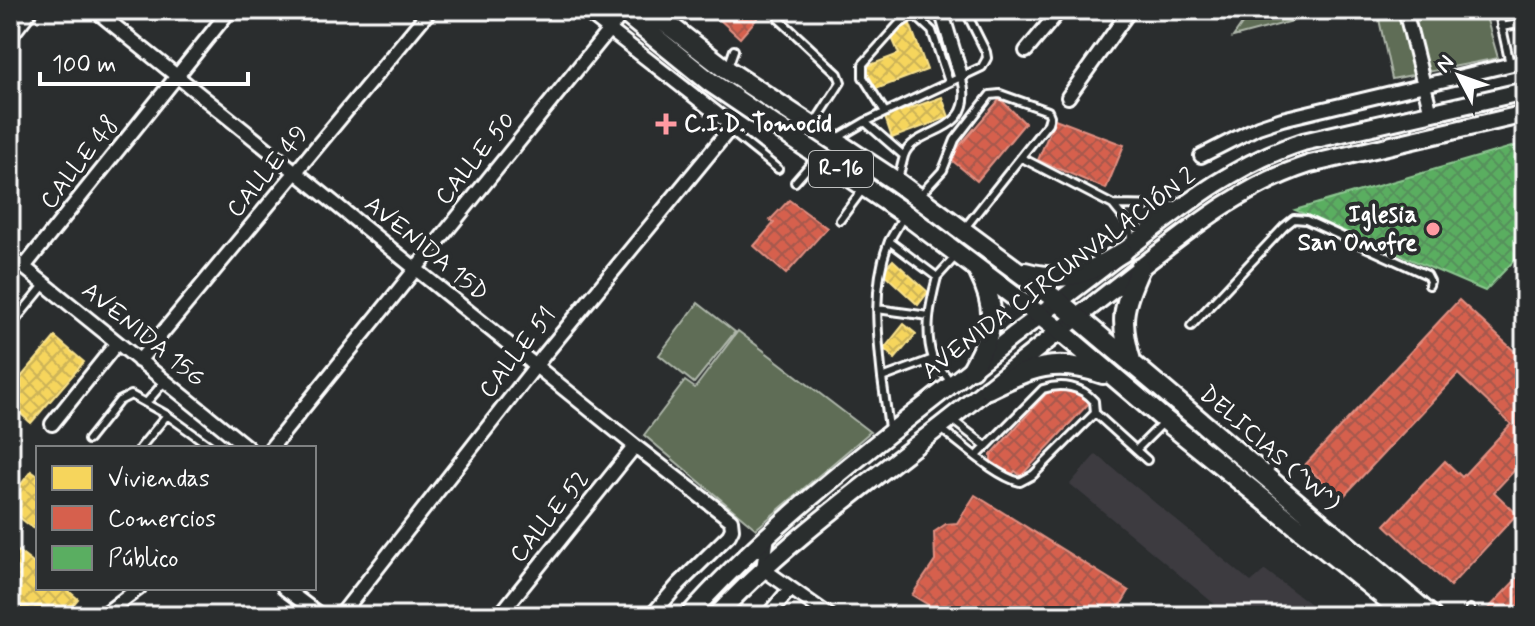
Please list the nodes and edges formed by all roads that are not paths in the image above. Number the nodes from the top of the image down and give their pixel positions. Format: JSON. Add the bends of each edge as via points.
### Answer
{"nodes":[{"id":1,"x":31,"y":10,"type":"edge"},
{"id":2,"x":95,"y":10,"type":"edge"},
{"id":3,"x":230,"y":10,"type":"edge"},
{"id":4,"x":430,"y":10,"type":"edge"},
{"id":5,"x":584,"y":10,"type":"edge"},
{"id":6,"x":649,"y":10,"type":"edge"},
{"id":7,"x":941,"y":10,"type":"edge"},
{"id":8,"x":965,"y":10,"type":"edge"},
{"id":9,"x":1060,"y":10,"type":"edge"},
{"id":10,"x":1130,"y":10,"type":"edge"},
{"id":11,"x":1405,"y":10,"type":"edge"},
{"id":12,"x":1498,"y":10,"type":"edge"},
{"id":13,"x":623,"y":11,"type":"edge"},
{"id":14,"x":779,"y":19,"type":"dead end"},
{"id":15,"x":1525,"y":23,"type":"edge"},
{"id":16,"x":1501,"y":27,"type":"junction"},
{"id":17,"x":609,"y":30,"type":"junction"},
{"id":18,"x":10,"y":37,"type":"edge"},
{"id":19,"x":734,"y":50,"type":"dead end"},
{"id":20,"x":1026,"y":51,"type":"dead end"},
{"id":21,"x":1525,"y":61,"type":"edge"},
{"id":22,"x":1510,"y":64,"type":"junction"},
{"id":23,"x":727,"y":70,"type":"junction"},
{"id":24,"x":176,"y":76,"type":"junction"},
{"id":25,"x":961,"y":76,"type":"junction"},
{"id":26,"x":949,"y":82,"type":"junction"},
{"id":27,"x":1424,"y":85,"type":"junction"},
{"id":28,"x":1525,"y":91,"type":"edge"},
{"id":29,"x":1068,"y":97,"type":"dead end"},
{"id":30,"x":885,"y":112,"type":"junction"},
{"id":31,"x":1431,"y":113,"type":"junction"},
{"id":32,"x":1525,"y":114,"type":"edge"},
{"id":33,"x":865,"y":122,"type":"junction"},
{"id":34,"x":727,"y":125,"type":"junction"},
{"id":35,"x":812,"y":127,"type":"junction"},
{"id":36,"x":833,"y":141,"type":"junction"},
{"id":37,"x":819,"y":155,"type":"junction"},
{"id":38,"x":904,"y":156,"type":"junction"},
{"id":39,"x":1201,"y":156,"type":"dead end"},
{"id":40,"x":1022,"y":158,"type":"junction"},
{"id":41,"x":778,"y":169,"type":"dead end"},
{"id":42,"x":296,"y":173,"type":"junction"},
{"id":43,"x":795,"y":182,"type":"dead end"},
{"id":44,"x":897,"y":182,"type":"junction"},
{"id":45,"x":865,"y":186,"type":"junction"},
{"id":46,"x":918,"y":197,"type":"junction"},
{"id":47,"x":1113,"y":205,"type":"junction"},
{"id":48,"x":1182,"y":206,"type":"junction"},
{"id":49,"x":905,"y":214,"type":"junction"},
{"id":50,"x":840,"y":220,"type":"dead end"},
{"id":51,"x":964,"y":229,"type":"junction"},
{"id":52,"x":889,"y":241,"type":"junction"},
{"id":53,"x":1126,"y":249,"type":"junction"},
{"id":54,"x":959,"y":253,"type":"junction"},
{"id":55,"x":15,"y":264,"type":"edge"},
{"id":56,"x":976,"y":267,"type":"junction"},
{"id":57,"x":1140,"y":268,"type":"junction"},
{"id":58,"x":415,"y":269,"type":"junction"},
{"id":59,"x":1018,"y":271,"type":"junction"},
{"id":60,"x":937,"y":277,"type":"junction"},
{"id":61,"x":45,"y":284,"type":"junction"},
{"id":62,"x":1429,"y":285,"type":"dead end"},
{"id":63,"x":1058,"y":301,"type":"junction"},
{"id":64,"x":877,"y":309,"type":"junction"},
{"id":65,"x":929,"y":316,"type":"junction"},
{"id":66,"x":1039,"y":316,"type":"junction"},
{"id":67,"x":1077,"y":317,"type":"junction"},
{"id":68,"x":14,"y":322,"type":"dead end"},
{"id":69,"x":1191,"y":326,"type":"dead end"},
{"id":70,"x":1059,"y":330,"type":"junction"},
{"id":71,"x":117,"y":343,"type":"junction"},
{"id":72,"x":933,"y":359,"type":"junction"},
{"id":73,"x":139,"y":361,"type":"junction"},
{"id":74,"x":1132,"y":364,"type":"junction"},
{"id":75,"x":536,"y":366,"type":"junction"},
{"id":76,"x":972,"y":369,"type":"junction"},
{"id":77,"x":882,"y":378,"type":"junction"},
{"id":78,"x":1114,"y":378,"type":"junction"},
{"id":79,"x":165,"y":381,"type":"junction"},
{"id":80,"x":952,"y":384,"type":"junction"},
{"id":81,"x":988,"y":389,"type":"junction"},
{"id":82,"x":147,"y":402,"type":"junction"},
{"id":83,"x":1095,"y":413,"type":"junction"},
{"id":84,"x":167,"y":415,"type":"junction"},
{"id":85,"x":1165,"y":420,"type":"junction"},
{"id":86,"x":945,"y":423,"type":"junction"},
{"id":87,"x":52,"y":424,"type":"dead end"},
{"id":88,"x":890,"y":434,"type":"junction"},
{"id":89,"x":88,"y":440,"type":"dead end"},
{"id":90,"x":142,"y":446,"type":"edge"},
{"id":91,"x":210,"y":446,"type":"edge"},
{"id":92,"x":246,"y":446,"type":"edge"},
{"id":93,"x":273,"y":446,"type":"edge"},
{"id":94,"x":635,"y":446,"type":"junction"},
{"id":95,"x":986,"y":446,"type":"junction"},
{"id":96,"x":1136,"y":450,"type":"junction"},
{"id":97,"x":977,"y":456,"type":"junction"},
{"id":98,"x":1147,"y":460,"type":"dead end"},
{"id":99,"x":768,"y":536,"type":"junction"},
{"id":100,"x":763,"y":569,"type":"junction"},
{"id":101,"x":790,"y":589,"type":"junction"},
{"id":102,"x":136,"y":590,"type":"edge"},
{"id":103,"x":287,"y":590,"type":"edge"},
{"id":104,"x":102,"y":616,"type":"edge"},
{"id":105,"x":321,"y":616,"type":"edge"},
{"id":106,"x":340,"y":616,"type":"edge"},
{"id":107,"x":499,"y":616,"type":"edge"},
{"id":108,"x":651,"y":616,"type":"edge"},
{"id":109,"x":688,"y":616,"type":"edge"},
{"id":110,"x":716,"y":616,"type":"edge"},
{"id":111,"x":767,"y":616,"type":"edge"},
{"id":112,"x":830,"y":616,"type":"edge"},
{"id":113,"x":1408,"y":616,"type":"edge"},
{"id":114,"x":1431,"y":616,"type":"edge"}],
"edges":[{"from":1,"to":18,"type":"street"},
{"from":2,"to":24,"type":"street","name":"AVENIDA 15D"},
{"from":3,"to":24,"type":"street","name":"CALLE 48"},
{"from":4,"to":42,"type":"street","name":"CALLE 49"},
{"from":5,"to":17,"type":"street"},
{"from":6,"to":23,"type":"main road","number":"R-16"},
{"from":7,"to":25,"type":"street"},
{"from":8,"to":25,"type":"lane","via":[[987,58],[982,67]]},
{"from":9,"to":20,"type":"street"},
{"from":10,"to":29,"type":"street"},
{"from":11,"to":27,"type":"street"},
{"from":12,"to":16,"type":"lane"},
{"from":13,"to":17,"type":"street","name":"CALLE 50"},
{"from":13,"to":37,"type":"main road","number":"R-16","via":[[721,90]]},
{"from":14,"to":35,"type":"lane","via":[[841,82]]},
{"from":15,"to":16,"type":"lane"},
{"from":16,"to":22,"type":"lane"},
{"from":17,"to":34,"type":"street"},
{"from":17,"to":58,"type":"street","name":"CALLE 50"},
{"from":19,"to":23,"type":"lane"},
{"from":21,"to":22,"type":"street"},
{"from":22,"to":27,"type":"street"},
{"from":23,"to":35,"type":"main road","number":"R-16"},
{"from":24,"to":42,"type":"street","name":"AVENIDA 15D"},
{"from":24,"to":55,"type":"street","name":"CALLE 48"},
{"from":25,"to":26,"type":"lane"},
{"from":25,"to":38,"type":"lane","via":[[966,95],[962,107],[946,127],[913,142]]},
{"from":26,"to":30,"type":"lane"},
{"from":26,"to":30,"type":"lane","via":[[928,25],[917,17],[904,20],[863,64],[863,77]]},
{"from":27,"to":31,"type":"street"},
{"from":27,"to":39,"type":"street","via":[[1282,119]]},
{"from":28,"to":31,"type":"main road","name":"AVENIDA CIRCUNVALACIÓN 2"},
{"from":30,"to":33,"type":"lane"},
{"from":31,"to":48,"type":"main road","name":"AVENIDA CIRCUNVALACIÓN 2","via":[[1282,148]]},
{"from":32,"to":57,"type":"main road","name":"AVENIDA CIRCUNVALACIÓN 2","via":[[1278,174],[1210,214]]},
{"from":33,"to":36,"type":"lane"},
{"from":33,"to":38,"type":"lane"},
{"from":34,"to":41,"type":"lane"},
{"from":34,"to":75,"type":"street","name":"CALLE 51"},
{"from":35,"to":36,"type":"main road","number":"R-16"},
{"from":36,"to":44,"type":"main road","number":"R-16"},
{"from":37,"to":43,"type":"lane"},
{"from":37,"to":45,"type":"main road","number":"R-16"},
{"from":38,"to":44,"type":"lane"},
{"from":40,"to":46,"type":"lane","via":[[1048,123],[1048,111],[990,95],[955,140],[943,170]]},
{"from":40,"to":47,"type":"lane"},
{"from":40,"to":51,"type":"lane"},
{"from":42,"to":58,"type":"street","name":"AVENIDA 15D"},
{"from":42,"to":73,"type":"street","name":"CALLE 49"},
{"from":44,"to":46,"type":"main road","number":"R-16"},
{"from":45,"to":49,"type":"main road","number":"R-16"},
{"from":45,"to":50,"type":"lane"},
{"from":46,"to":51,"type":"main road","number":"R-16"},
{"from":47,"to":48,"type":"lane"},
{"from":47,"to":53,"type":"lane","via":[[1130,226]]},
{"from":48,"to":53,"type":"main road","name":"AVENIDA CIRCUNVALACIÓN 2"},
{"from":49,"to":52,"type":"lane"},
{"from":49,"to":54,"type":"main road","number":"R-16"},
{"from":51,"to":59,"type":"main road","number":"R-16"},
{"from":52,"to":60,"type":"lane"},
{"from":52,"to":64,"type":"lane","via":[[878,278]]},
{"from":53,"to":59,"type":"main road","via":[[1096,269],[1062,278]]},
{"from":53,"to":63,"type":"main road","name":"AVENIDA CIRCUNVALACIÓN 2"},
{"from":54,"to":56,"type":"main road","number":"R-16"},
{"from":54,"to":60,"type":"lane"},
{"from":55,"to":61,"type":"street","name":"AVENIDA 15G"},
{"from":56,"to":66,"type":"main road","number":"R-16"},
{"from":56,"to":76,"type":"main road","via":[[988,291],[992,322]]},
{"from":57,"to":67,"type":"main road","name":"AVENIDA CIRCUNVALACIÓN 2"},
{"from":57,"to":74,"type":"main road","via":[[1122,318]]},
{"from":58,"to":75,"type":"street","name":"AVENIDA 15D"},
{"from":58,"to":93,"type":"street","name":"CALLE 50"},
{"from":59,"to":63,"type":"main road","number":"R-16"},
{"from":60,"to":65,"type":"lane"},
{"from":61,"to":68,"type":"lane"},
{"from":61,"to":71,"type":"street","name":"AVENIDA 15G"},
{"from":62,"to":69,"type":"lane","via":[[1427,275],[1294,219]]},
{"from":63,"to":66,"type":"main road","name":"AVENIDA CIRCUNVALACIÓN 2"},
{"from":63,"to":67,"type":"main road","number":"R-16"},
{"from":64,"to":65,"type":"lane"},
{"from":64,"to":77,"type":"lane"},
{"from":65,"to":72,"type":"lane"},
{"from":66,"to":70,"type":"main road","number":"R-16"},
{"from":66,"to":76,"type":"main road","name":"AVENIDA CIRCUNVALACIÓN 2"},
{"from":67,"to":70,"type":"main road","name":"AVENIDA CIRCUNVALACIÓN 2"},
{"from":67,"to":74,"type":"main road","name":"DELICIAS (^W^)","number":"R-16"},
{"from":70,"to":78,"type":"main road","name":"DELICIAS (^W^)","number":"R-16"},
{"from":70,"to":81,"type":"main road","name":"AVENIDA CIRCUNVALACIÓN 2"},
{"from":71,"to":73,"type":"street","name":"AVENIDA 15G"},
{"from":71,"to":87,"type":"street"},
{"from":72,"to":77,"type":"lane"},
{"from":72,"to":80,"type":"lane"},
{"from":73,"to":79,"type":"street","name":"AVENIDA 15G"},
{"from":74,"to":114,"type":"main road","name":"DELICIAS (^W^)","number":"R-16","via":[[1270,468]]},
{"from":75,"to":94,"type":"street","name":"AVENIDA 15D"},
{"from":75,"to":106,"type":"street","name":"CALLE 51"},
{"from":76,"to":80,"type":"main road","name":"AVENIDA CIRCUNVALACIÓN 2"},
{"from":77,"to":88,"type":"lane"},
{"from":78,"to":81,"type":"main road","via":[[1083,367],[1051,365]]},
{"from":78,"to":85,"type":"main road","name":"DELICIAS (^W^)","number":"R-16"},
{"from":79,"to":82,"type":"lane"},
{"from":79,"to":92,"type":"street","name":"AVENIDA 15G"},
{"from":80,"to":88,"type":"main road","name":"AVENIDA CIRCUNVALACIÓN 2"},
{"from":81,"to":86,"type":"main road","name":"AVENIDA CIRCUNVALACIÓN 2"},
{"from":82,"to":84,"type":"lane"},
{"from":82,"to":89,"type":"lane","via":[[125,396]]},
{"from":83,"to":95,"type":"lane","via":[[1094,401],[1080,389],[1043,389]]},
{"from":83,"to":96,"type":"lane"},
{"from":83,"to":97,"type":"lane","via":[[1027,480],[1013,480]]},
{"from":84,"to":90,"type":"lane"},
{"from":84,"to":91,"type":"lane"},
{"from":85,"to":96,"type":"lane"},
{"from":85,"to":113,"type":"main road","name":"DELICIAS (^W^)","number":"R-16"},
{"from":86,"to":95,"type":"lane"},
{"from":86,"to":97,"type":"lane"},
{"from":86,"to":100,"type":"main road","name":"AVENIDA CIRCUNVALACIÓN 2"},
{"from":88,"to":99,"type":"main road","name":"AVENIDA CIRCUNVALACIÓN 2"},
{"from":94,"to":107,"type":"street","name":"CALLE 52"},
{"from":94,"to":108,"type":"street","name":"AVENIDA 15D","via":[[733,524],[729,535]]},
{"from":95,"to":97,"type":"lane"},
{"from":96,"to":98,"type":"lane"},
{"from":99,"to":100,"type":"street"},
{"from":99,"to":109,"type":"main road","name":"AVENIDA CIRCUNVALACIÓN 2"},
{"from":100,"to":101,"type":"street"},
{"from":100,"to":110,"type":"main road","name":"AVENIDA CIRCUNVALACIÓN 2"},
{"from":101,"to":111,"type":"street"},
{"from":101,"to":112,"type":"street"},
{"from":102,"to":104,"type":"street"},
{"from":103,"to":105,"type":"street"}]}
